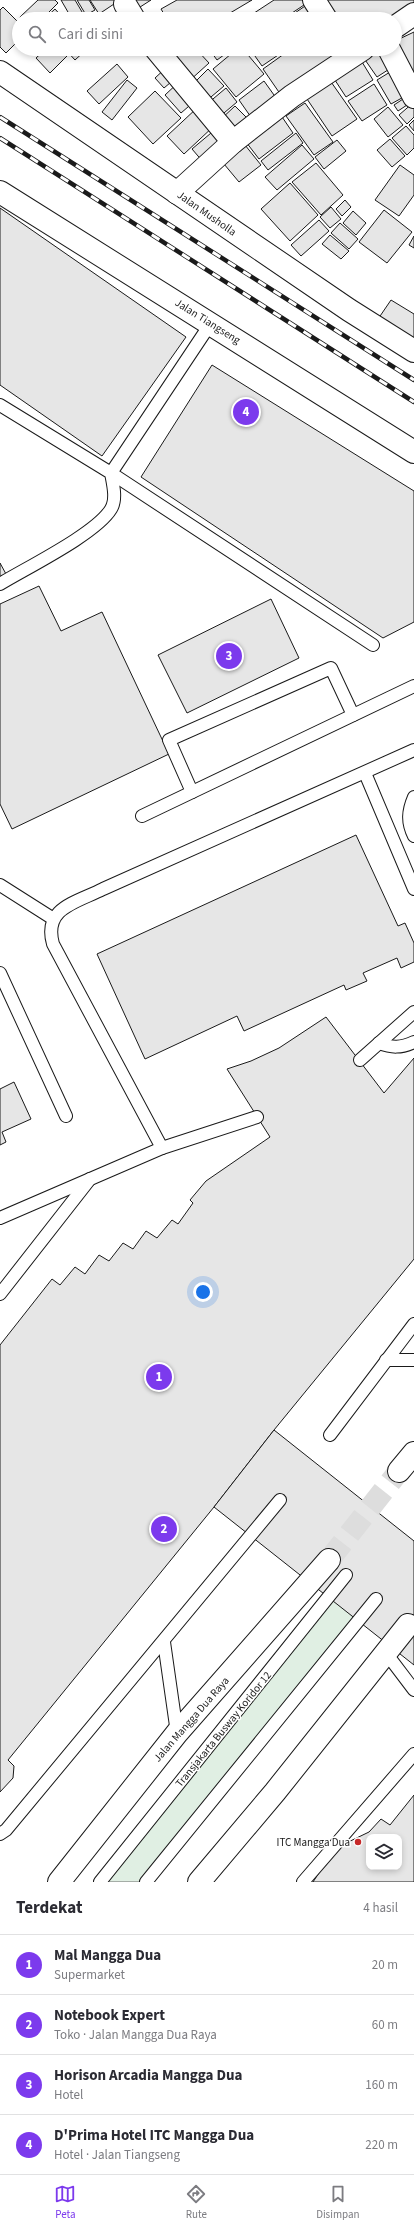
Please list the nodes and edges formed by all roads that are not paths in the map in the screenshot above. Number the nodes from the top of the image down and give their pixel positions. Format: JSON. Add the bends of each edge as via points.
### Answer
{"nodes":[{"id":1,"x":314,"y":0,"type":"edge"},
{"id":2,"x":322,"y":12,"type":"edge"},
{"id":3,"x":414,"y":14,"type":"edge"},
{"id":4,"x":402,"y":22,"type":"edge"},
{"id":5,"x":162,"y":56,"type":"edge"},
{"id":6,"x":347,"y":56,"type":"edge"},
{"id":7,"x":393,"y":56,"type":"edge"},
{"id":8,"x":0,"y":72,"type":"edge"},
{"id":9,"x":414,"y":97,"type":"edge"},
{"id":10,"x":233,"y":142,"type":"junction"},
{"id":11,"x":0,"y":192,"type":"edge"},
{"id":12,"x":178,"y":193,"type":"junction"},
{"id":13,"x":211,"y":323,"type":"junction"},
{"id":14,"x":414,"y":351,"type":"edge"},
{"id":15,"x":0,"y":405,"type":"edge"},
{"id":16,"x":414,"y":452,"type":"edge"},
{"id":17,"x":111,"y":473,"type":"junction"},
{"id":18,"x":0,"y":584,"type":"edge"},
{"id":19,"x":372,"y":645,"type":"dead end"},
{"id":20,"x":414,"y":686,"type":"edge"},
{"id":21,"x":353,"y":715,"type":"junction"},
{"id":22,"x":414,"y":750,"type":"edge"},
{"id":23,"x":365,"y":774,"type":"junction"},
{"id":24,"x":192,"y":792,"type":"junction"},
{"id":25,"x":414,"y":797,"type":"edge"},
{"id":26,"x":142,"y":816,"type":"dead end"},
{"id":27,"x":414,"y":836,"type":"edge"},
{"id":28,"x":0,"y":885,"type":"edge"},
{"id":29,"x":414,"y":889,"type":"edge"},
{"id":30,"x":52,"y":918,"type":"junction"},
{"id":31,"x":0,"y":973,"type":"edge"},
{"id":32,"x":414,"y":1012,"type":"edge"},
{"id":33,"x":414,"y":1042,"type":"edge"},
{"id":34,"x":379,"y":1043,"type":"junction"},
{"id":35,"x":360,"y":1060,"type":"dead end"},
{"id":36,"x":66,"y":1116,"type":"dead end"},
{"id":37,"x":257,"y":1117,"type":"dead end"},
{"id":38,"x":162,"y":1148,"type":"junction"},
{"id":39,"x":92,"y":1177,"type":"junction"},
{"id":40,"x":0,"y":1218,"type":"edge"},
{"id":41,"x":0,"y":1294,"type":"edge"},
{"id":42,"x":414,"y":1324,"type":"edge"},
{"id":43,"x":386,"y":1360,"type":"junction"},
{"id":44,"x":414,"y":1360,"type":"edge"},
{"id":45,"x":330,"y":1435,"type":"dead end"},
{"id":46,"x":414,"y":1452,"type":"edge"},
{"id":47,"x":399,"y":1471,"type":"tunnel mouth"},
{"id":48,"x":280,"y":1500,"type":"dead end"},
{"id":49,"x":329,"y":1560,"type":"tunnel mouth"},
{"id":50,"x":346,"y":1575,"type":"dead end"},
{"id":51,"x":376,"y":1599,"type":"dead end"},
{"id":52,"x":408,"y":1625,"type":"dead end"},
{"id":53,"x":164,"y":1642,"type":"junction"},
{"id":54,"x":386,"y":1653,"type":"junction"},
{"id":55,"x":414,"y":1690,"type":"edge"},
{"id":56,"x":177,"y":1734,"type":"junction"},
{"id":57,"x":414,"y":1754,"type":"edge"},
{"id":58,"x":0,"y":1834,"type":"edge"},
{"id":59,"x":59,"y":1882,"type":"edge"},
{"id":60,"x":100,"y":1882,"type":"edge"},
{"id":61,"x":146,"y":1882,"type":"edge"},
{"id":62,"x":199,"y":1882,"type":"edge"},
{"id":63,"x":303,"y":1882,"type":"edge"}],
"edges":[{"from":1,"to":2,"type":"street"},
{"from":3,"to":4,"type":"street"},
{"from":5,"to":10,"type":"street"},
{"from":6,"to":10,"type":"street"},
{"from":7,"to":9,"type":"street"},
{"from":8,"to":12,"type":"street","name":"Jalan Musholla"},
{"from":10,"to":12,"type":"street"},
{"from":11,"to":13,"type":"street","name":"Jalan Tiangseng"},
{"from":12,"to":14,"type":"street","name":"Jalan Musholla","via":[[348,310]]},
{"from":13,"to":16,"type":"street","name":"Jalan Tiangseng"},
{"from":13,"to":17,"type":"lane"},
{"from":15,"to":17,"type":"lane"},
{"from":17,"to":18,"type":"lane","via":[[114,491],[111,509],[97,525]]},
{"from":17,"to":19,"type":"lane"},
{"from":20,"to":21,"type":"lane"},
{"from":21,"to":24,"type":"lane"},
{"from":21,"to":24,"type":"lane","via":[[331,668],[169,740]]},
{"from":22,"to":23,"type":"lane"},
{"from":23,"to":29,"type":"lane"},
{"from":23,"to":30,"type":"lane","via":[[103,889],[63,909]]},
{"from":24,"to":26,"type":"lane"},
{"from":25,"to":27,"type":"lane","via":[[408,812]]},
{"from":28,"to":30,"type":"lane"},
{"from":30,"to":38,"type":"lane","via":[[49,931],[53,944]]},
{"from":31,"to":36,"type":"lane"},
{"from":32,"to":34,"type":"lane"},
{"from":33,"to":34,"type":"lane","via":[[391,1048]]},
{"from":34,"to":35,"type":"lane"},
{"from":37,"to":38,"type":"lane"},
{"from":38,"to":39,"type":"lane"},
{"from":39,"to":40,"type":"lane"},
{"from":39,"to":41,"type":"lane"},
{"from":42,"to":43,"type":"lane"},
{"from":43,"to":44,"type":"lane"},
{"from":43,"to":45,"type":"lane"},
{"from":46,"to":47,"type":"street"},
{"from":48,"to":53,"type":"lane"},
{"from":49,"to":56,"type":"street","name":"Jalan Mangga Dua Raya"},
{"from":50,"to":60,"type":"lane","name":"Transjakarta Busway Koridor 12"},
{"from":51,"to":61,"type":"lane"},
{"from":52,"to":54,"type":"street"},
{"from":53,"to":56,"type":"lane"},
{"from":53,"to":58,"type":"lane"},
{"from":54,"to":55,"type":"lane"},
{"from":54,"to":62,"type":"street"},
{"from":56,"to":59,"type":"street","name":"Jalan Mangga Dua Raya"},
{"from":57,"to":63,"type":"lane"}]}
